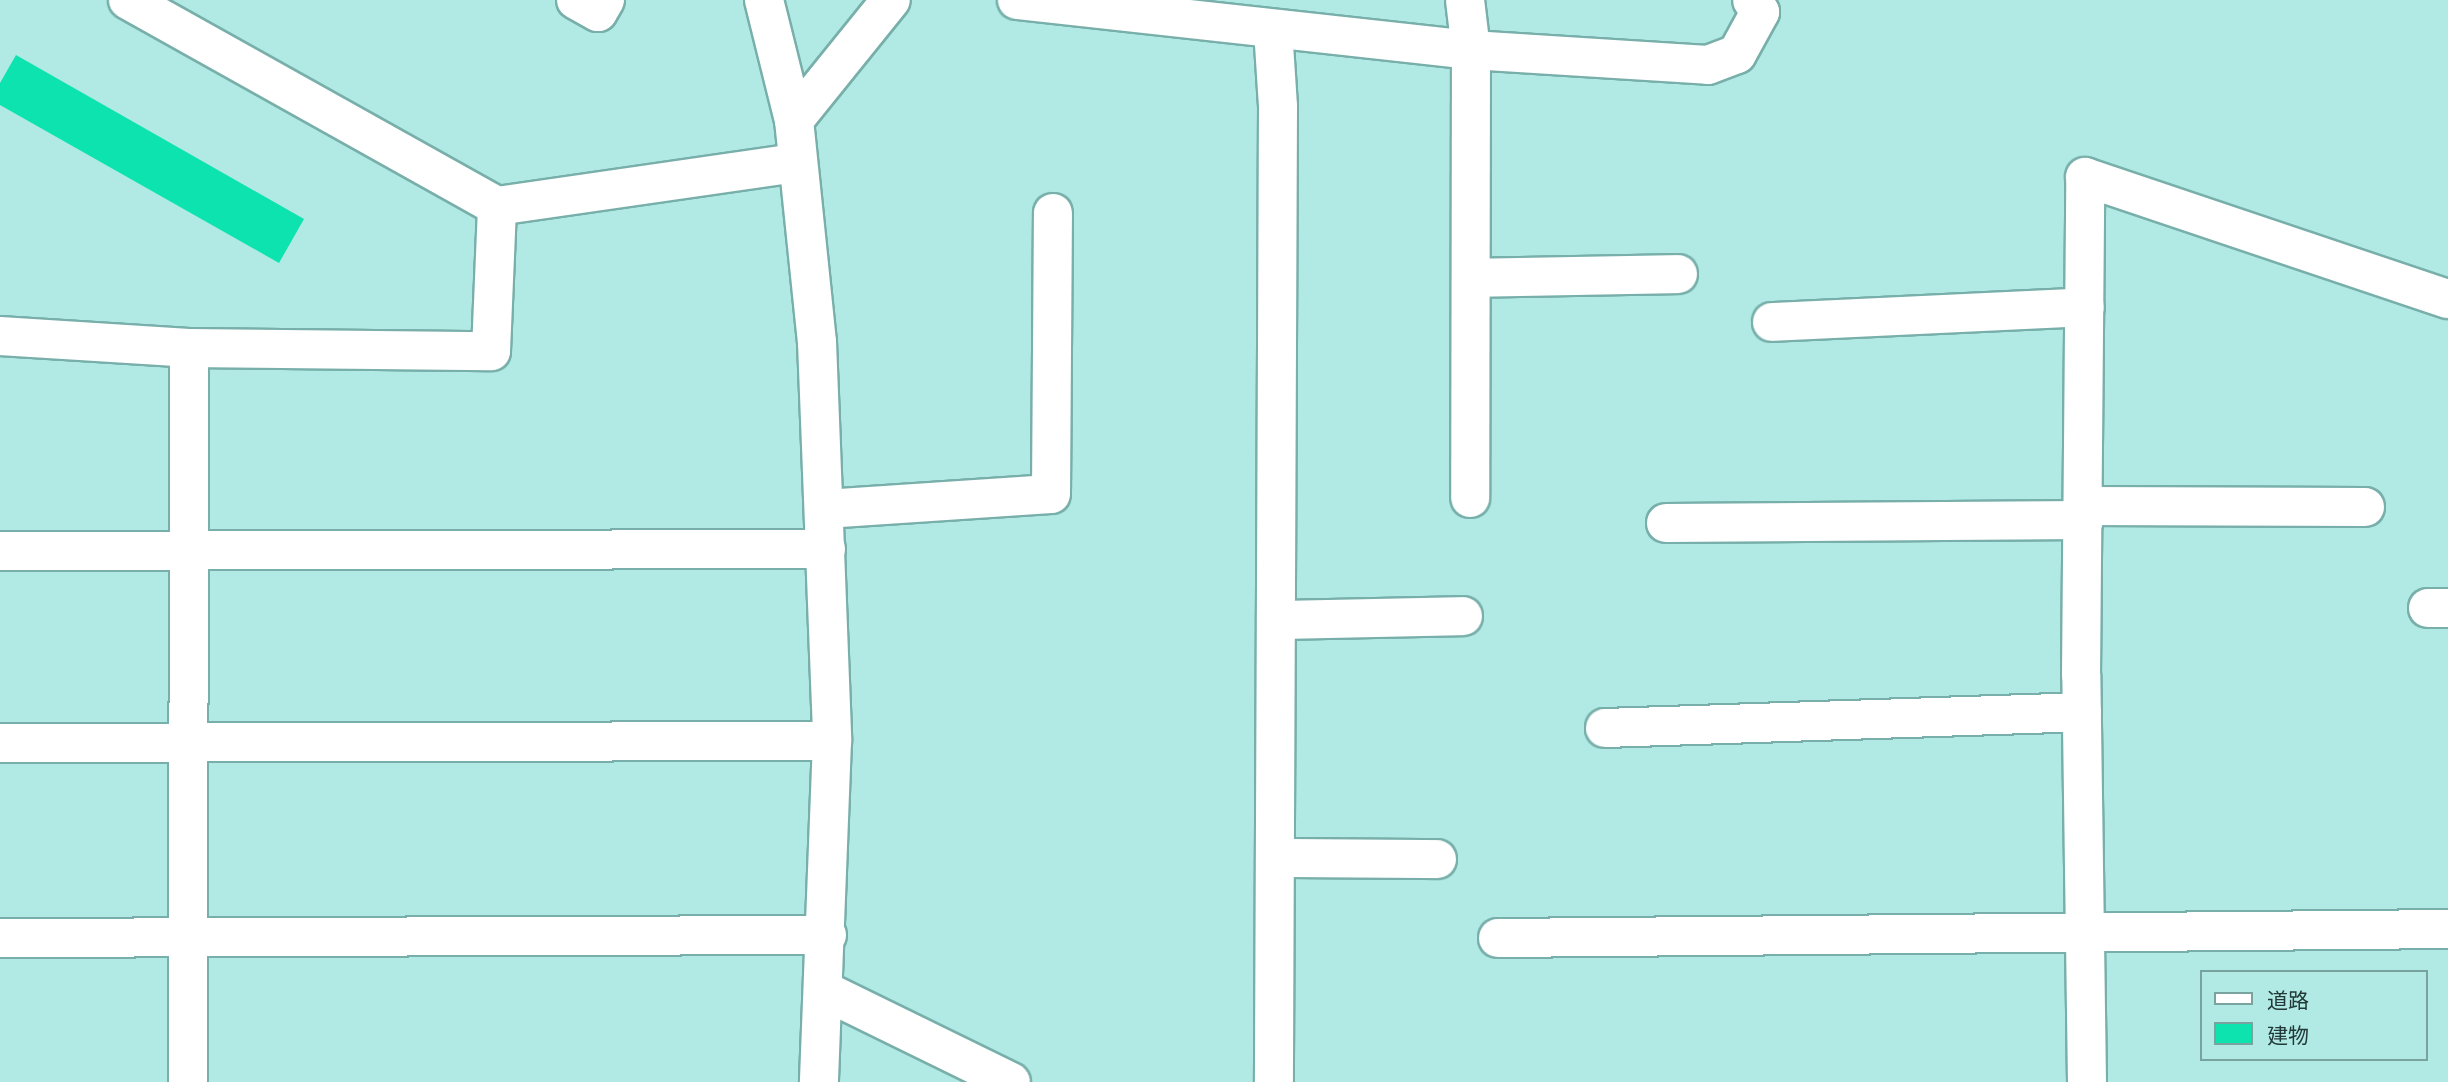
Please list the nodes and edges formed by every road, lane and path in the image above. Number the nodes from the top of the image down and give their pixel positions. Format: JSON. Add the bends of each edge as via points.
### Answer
{"nodes":[{"id":1,"x":128,"y":0,"type":"edge"},
{"id":2,"x":576,"y":0,"type":"edge"},
{"id":3,"x":605,"y":0,"type":"edge"},
{"id":4,"x":764,"y":0,"type":"edge"},
{"id":5,"x":891,"y":0,"type":"edge"},
{"id":6,"x":1017,"y":0,"type":"edge"},
{"id":7,"x":1465,"y":0,"type":"edge"},
{"id":8,"x":1752,"y":0,"type":"edge"},
{"id":9,"x":1163,"y":7,"type":"edge"},
{"id":10,"x":1273,"y":29,"type":"junction"},
{"id":11,"x":1471,"y":50,"type":"junction"},
{"id":12,"x":794,"y":120,"type":"junction"},
{"id":13,"x":795,"y":163,"type":"junction"},
{"id":14,"x":497,"y":206,"type":"junction"},
{"id":15,"x":1053,"y":213,"type":"dead end"},
{"id":16,"x":1678,"y":274,"type":"dead end"},
{"id":17,"x":1471,"y":278,"type":"junction"},
{"id":18,"x":2448,"y":299,"type":"edge"},
{"id":19,"x":2084,"y":307,"type":"junction"},
{"id":20,"x":1772,"y":322,"type":"dead end"},
{"id":21,"x":0,"y":337,"type":"edge"},
{"id":22,"x":189,"y":348,"type":"junction"},
{"id":23,"x":1470,"y":498,"type":"dead end"},
{"id":24,"x":2365,"y":507,"type":"dead end"},
{"id":25,"x":825,"y":509,"type":"junction"},
{"id":26,"x":2084,"y":513,"type":"junction"},
{"id":27,"x":1667,"y":523,"type":"dead end"},
{"id":28,"x":826,"y":550,"type":"junction"},
{"id":29,"x":0,"y":551,"type":"edge"},
{"id":30,"x":189,"y":553,"type":"junction"},
{"id":31,"x":1464,"y":616,"type":"dead end"},
{"id":32,"x":1276,"y":620,"type":"junction"},
{"id":33,"x":2082,"y":712,"type":"junction"},
{"id":34,"x":1605,"y":728,"type":"dead end"},
{"id":35,"x":832,"y":741,"type":"junction"},
{"id":36,"x":189,"y":743,"type":"junction"},
{"id":37,"x":0,"y":744,"type":"edge"},
{"id":38,"x":1275,"y":858,"type":"junction"},
{"id":39,"x":1437,"y":859,"type":"dead end"},
{"id":40,"x":2448,"y":929,"type":"edge"},
{"id":41,"x":827,"y":934,"type":"junction"},
{"id":42,"x":2088,"y":934,"type":"junction"},
{"id":43,"x":0,"y":938,"type":"edge"},
{"id":44,"x":188,"y":938,"type":"junction"},
{"id":45,"x":1498,"y":938,"type":"dead end"},
{"id":46,"x":825,"y":991,"type":"junction"},
{"id":47,"x":188,"y":1082,"type":"edge"},
{"id":48,"x":820,"y":1082,"type":"edge"},
{"id":49,"x":1011,"y":1082,"type":"edge"},
{"id":50,"x":1275,"y":1082,"type":"edge"},
{"id":51,"x":2087,"y":1082,"type":"edge"}],
"edges":[{"from":1,"to":14,"type":"street"},
{"from":2,"to":3,"type":"street","via":[[598,12]]},
{"from":4,"to":12,"type":"street"},
{"from":5,"to":12,"type":"street"},
{"from":6,"to":9,"type":"street"},
{"from":7,"to":11,"type":"street"},
{"from":8,"to":11,"type":"street","via":[[1760,12],[1737,54],[1708,65]]},
{"from":9,"to":10,"type":"street"},
{"from":10,"to":11,"type":"street"},
{"from":10,"to":32,"type":"street"},
{"from":11,"to":17,"type":"street"},
{"from":12,"to":13,"type":"street"},
{"from":13,"to":14,"type":"street"},
{"from":13,"to":25,"type":"street","via":[[817,342]]},
{"from":14,"to":22,"type":"street","via":[[491,351]]},
{"from":15,"to":25,"type":"street","via":[[1051,494]]},
{"from":16,"to":17,"type":"street"},
{"from":17,"to":23,"type":"street"},
{"from":18,"to":19,"type":"street","via":[[2085,177]]},
{"from":19,"to":20,"type":"street"},
{"from":19,"to":26,"type":"street"},
{"from":21,"to":22,"type":"street"},
{"from":22,"to":30,"type":"street"},
{"from":24,"to":26,"type":"street"},
{"from":25,"to":28,"type":"street"},
{"from":26,"to":27,"type":"street"},
{"from":26,"to":33,"type":"street"},
{"from":28,"to":30,"type":"street"},
{"from":28,"to":35,"type":"street"},
{"from":29,"to":30,"type":"street"},
{"from":30,"to":36,"type":"street"},
{"from":31,"to":32,"type":"street"},
{"from":32,"to":38,"type":"street"},
{"from":33,"to":34,"type":"street"},
{"from":33,"to":42,"type":"street"},
{"from":35,"to":36,"type":"street"},
{"from":35,"to":41,"type":"street"},
{"from":36,"to":37,"type":"street"},
{"from":36,"to":44,"type":"street"},
{"from":38,"to":39,"type":"street"},
{"from":38,"to":50,"type":"street"},
{"from":40,"to":42,"type":"street","via":[[2205,928]]},
{"from":41,"to":44,"type":"street"},
{"from":41,"to":46,"type":"street"},
{"from":42,"to":45,"type":"street"},
{"from":42,"to":51,"type":"street"},
{"from":43,"to":44,"type":"street"},
{"from":44,"to":47,"type":"street"},
{"from":46,"to":48,"type":"street"},
{"from":46,"to":49,"type":"street"}]}
